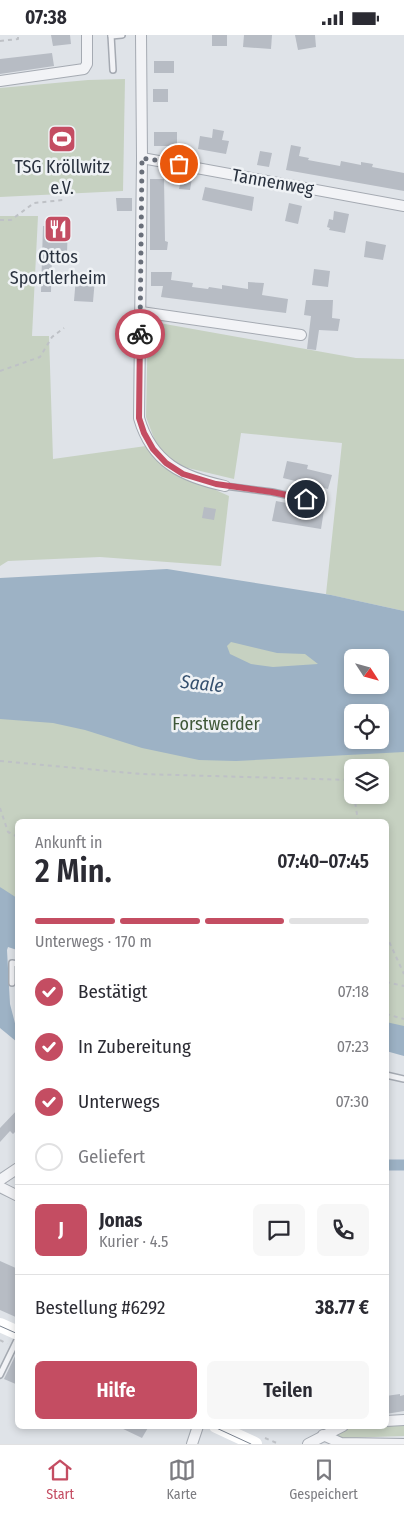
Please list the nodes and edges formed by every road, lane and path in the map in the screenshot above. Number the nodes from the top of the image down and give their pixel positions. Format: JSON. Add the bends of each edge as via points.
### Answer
{"nodes":[{"id":1,"x":87,"y":35,"type":"edge"},
{"id":2,"x":111,"y":35,"type":"edge"},
{"id":3,"x":122,"y":35,"type":"edge"},
{"id":4,"x":141,"y":35,"type":"edge"},
{"id":5,"x":18,"y":36,"type":"dead end"},
{"id":6,"x":0,"y":41,"type":"edge"},
{"id":7,"x":113,"y":70,"type":"dead end"},
{"id":8,"x":0,"y":81,"type":"edge"},
{"id":9,"x":142,"y":158,"type":"junction"},
{"id":10,"x":63,"y":200,"type":"dead end"},
{"id":11,"x":404,"y":207,"type":"edge"},
{"id":12,"x":0,"y":220,"type":"edge"},
{"id":13,"x":140,"y":312,"type":"junction"},
{"id":14,"x":64,"y":328,"type":"dead end"},
{"id":15,"x":300,"y":335,"type":"dead end"},
{"id":16,"x":0,"y":371,"type":"edge"},
{"id":17,"x":225,"y":486,"type":"joint"},
{"id":18,"x":323,"y":503,"type":"dead end"},
{"id":19,"x":0,"y":761,"type":"edge"},
{"id":20,"x":344,"y":780,"type":"edge"},
{"id":21,"x":355,"y":804,"type":"edge"},
{"id":22,"x":0,"y":808,"type":"edge"},
{"id":23,"x":358,"y":819,"type":"edge"},
{"id":24,"x":15,"y":836,"type":"edge"},
{"id":25,"x":389,"y":942,"type":"edge"},
{"id":26,"x":14,"y":961,"type":"edge"},
{"id":27,"x":404,"y":974,"type":"edge"},
{"id":28,"x":12,"y":983,"type":"dead end"},
{"id":29,"x":389,"y":983,"type":"edge"},
{"id":30,"x":404,"y":986,"type":"edge"},
{"id":31,"x":389,"y":1015,"type":"edge"},
{"id":32,"x":404,"y":1019,"type":"edge"},
{"id":33,"x":389,"y":1076,"type":"edge"},
{"id":34,"x":404,"y":1079,"type":"edge"},
{"id":35,"x":15,"y":1170,"type":"edge"},
{"id":36,"x":0,"y":1180,"type":"edge"},
{"id":37,"x":0,"y":1187,"type":"edge"},
{"id":38,"x":15,"y":1194,"type":"edge"},
{"id":39,"x":0,"y":1325,"type":"edge"},
{"id":40,"x":15,"y":1332,"type":"edge"},
{"id":41,"x":15,"y":1338,"type":"edge"},
{"id":42,"x":0,"y":1375,"type":"edge"},
{"id":43,"x":404,"y":1420,"type":"edge"},
{"id":44,"x":389,"y":1421,"type":"edge"},
{"id":45,"x":197,"y":1429,"type":"edge"},
{"id":46,"x":222,"y":1429,"type":"edge"},
{"id":47,"x":337,"y":1429,"type":"edge"},
{"id":48,"x":323,"y":1435,"type":"junction"},
{"id":49,"x":192,"y":1444,"type":"edge"},
{"id":50,"x":255,"y":1444,"type":"edge"},
{"id":51,"x":308,"y":1444,"type":"edge"},
{"id":52,"x":404,"y":1444,"type":"edge"}],
"edges":[{"from":1,"to":8,"type":"street","via":[[84,69]]},
{"from":2,"to":3,"type":"lane"},
{"from":2,"to":7,"type":"lane"},
{"from":4,"to":9,"type":"street"},
{"from":5,"to":6,"type":"path","via":[[18,39]]},
{"from":9,"to":11,"type":"street","name":"Tannenweg"},
{"from":9,"to":13,"type":"street"},
{"from":10,"to":12,"type":"path","via":[[34,203],[11,220]]},
{"from":13,"to":15,"type":"street"},
{"from":13,"to":17,"type":"street","via":[[139,418],[144,433],[166,463],[183,474]]},
{"from":14,"to":16,"type":"path","via":[[52,337],[40,357]]},
{"from":17,"to":18,"type":"lane"},
{"from":19,"to":20,"type":"path","via":[[141,774]]},
{"from":21,"to":23,"type":"path"},
{"from":22,"to":24,"type":"path","via":[[8,832]]},
{"from":25,"to":27,"type":"path"},
{"from":26,"to":28,"type":"lane"},
{"from":29,"to":30,"type":"path"},
{"from":31,"to":32,"type":"path"},
{"from":33,"to":34,"type":"lane"},
{"from":35,"to":36,"type":"street"},
{"from":37,"to":38,"type":"street"},
{"from":39,"to":40,"type":"main road"},
{"from":41,"to":42,"type":"lane"},
{"from":43,"to":44,"type":"street"},
{"from":45,"to":49,"type":"street"},
{"from":46,"to":50,"type":"main road"},
{"from":47,"to":48,"type":"street"},
{"from":48,"to":51,"type":"street"},
{"from":48,"to":52,"type":"street","via":[[341,1443]]}]}
